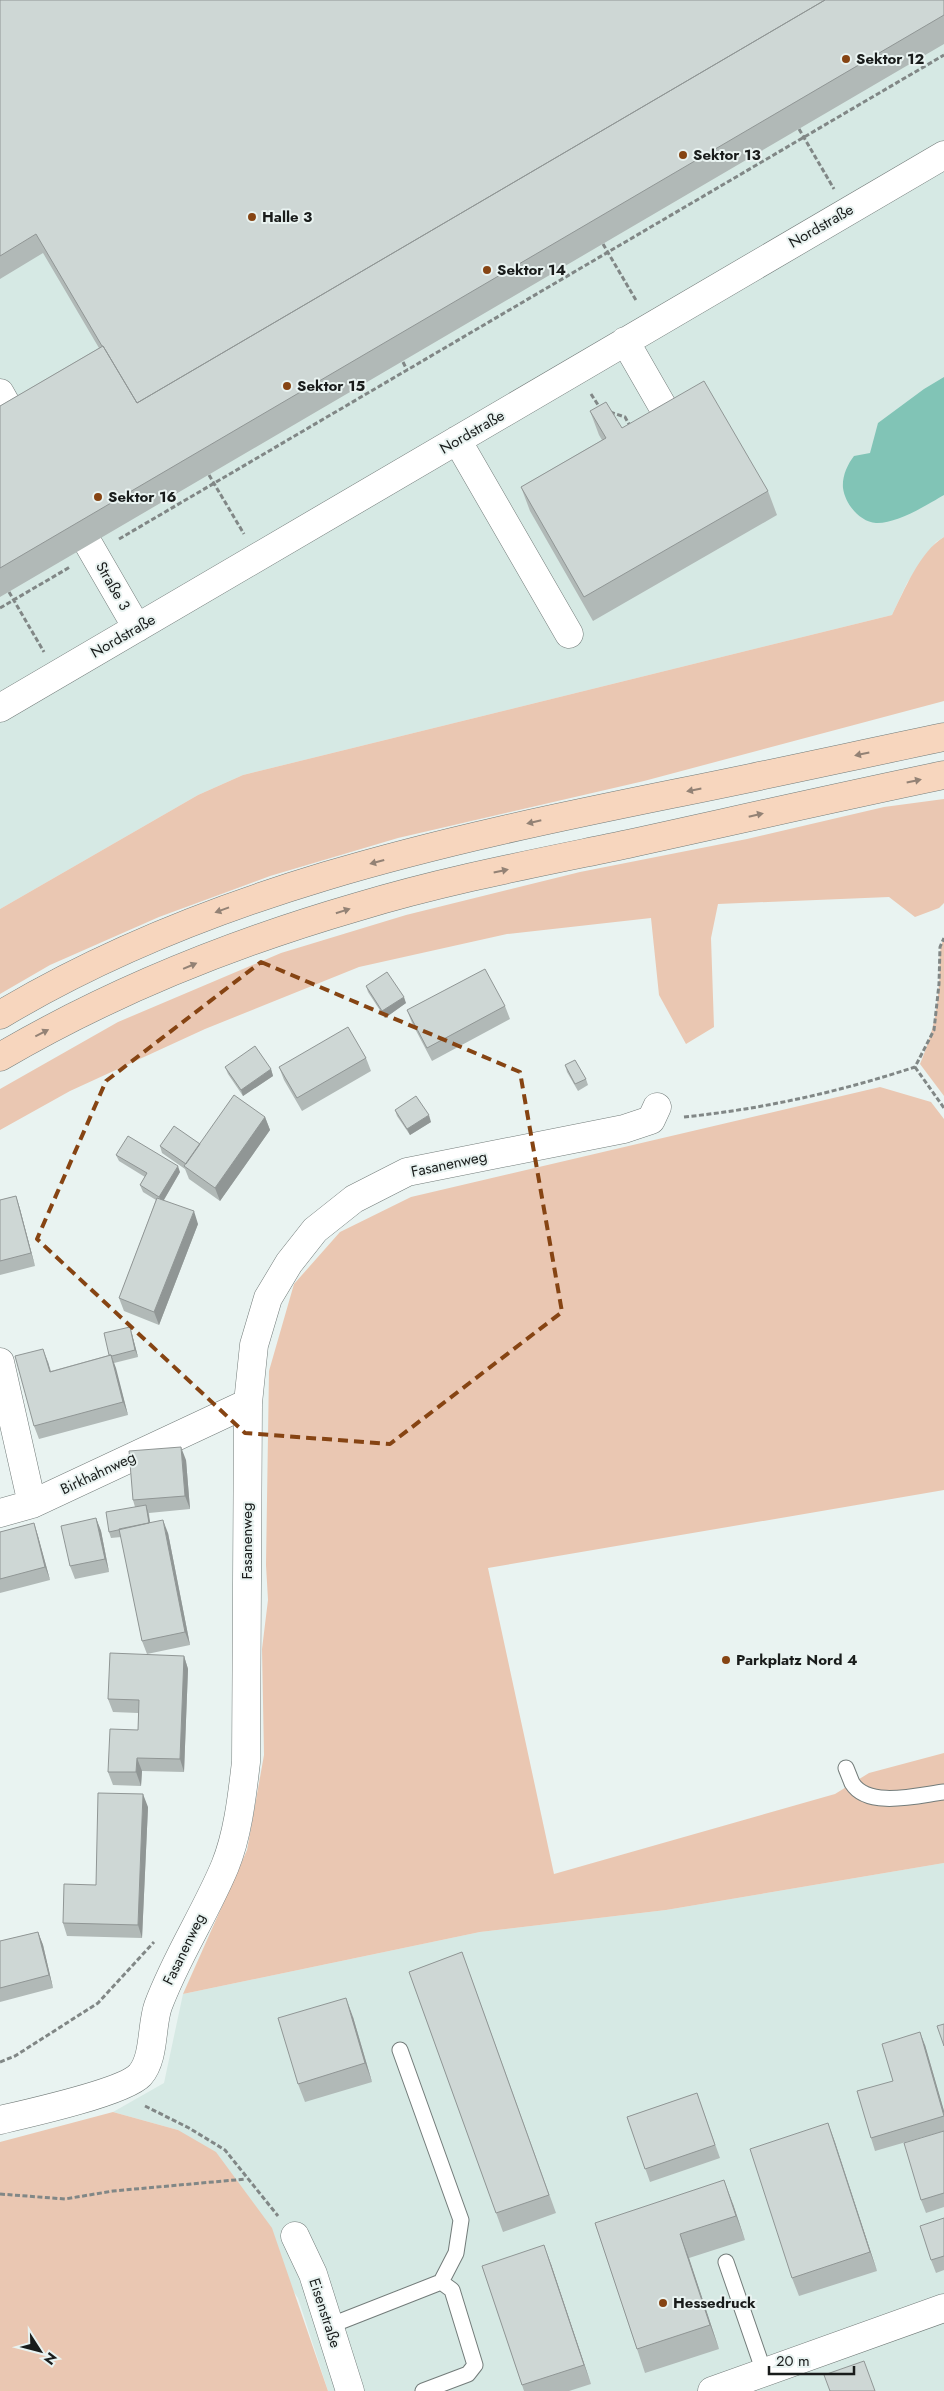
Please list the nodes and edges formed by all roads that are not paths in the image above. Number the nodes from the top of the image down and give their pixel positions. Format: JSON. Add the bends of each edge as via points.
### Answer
{"nodes":[{"id":1,"x":944,"y":154,"type":"edge"},
{"id":2,"x":626,"y":342,"type":"junction"},
{"id":3,"x":0,"y":393,"type":"edge"},
{"id":4,"x":670,"y":421,"type":"edge"},
{"id":5,"x":18,"y":425,"type":"edge"},
{"id":6,"x":457,"y":440,"type":"junction"},
{"id":7,"x":91,"y":549,"type":"road end"},
{"id":8,"x":137,"y":628,"type":"junction"},
{"id":9,"x":569,"y":634,"type":"dead end"},
{"id":10,"x":0,"y":708,"type":"edge"},
{"id":11,"x":944,"y":737,"type":"edge"},
{"id":12,"x":944,"y":775,"type":"edge"},
{"id":13,"x":0,"y":1015,"type":"edge"},
{"id":14,"x":0,"y":1057,"type":"edge"},
{"id":15,"x":654,"y":1114,"type":"road end"},
{"id":16,"x":0,"y":1362,"type":"edge"},
{"id":17,"x":248,"y":1403,"type":"junction"},
{"id":18,"x":32,"y":1504,"type":"junction"},
{"id":19,"x":0,"y":1513,"type":"edge"},
{"id":20,"x":846,"y":1768,"type":"dead end"},
{"id":21,"x":944,"y":1792,"type":"edge"},
{"id":22,"x":400,"y":2050,"type":"dead end"},
{"id":23,"x":0,"y":2120,"type":"edge"},
{"id":24,"x":295,"y":2236,"type":"road end"},
{"id":25,"x":726,"y":2262,"type":"dead end"},
{"id":26,"x":441,"y":2282,"type":"junction"},
{"id":27,"x":944,"y":2308,"type":"edge"},
{"id":28,"x":330,"y":2326,"type":"junction"},
{"id":29,"x":764,"y":2372,"type":"junction"},
{"id":30,"x":350,"y":2391,"type":"edge"},
{"id":31,"x":422,"y":2391,"type":"edge"},
{"id":32,"x":712,"y":2391,"type":"edge"}],
"edges":[{"from":1,"to":2,"type":"street","name":"Nordstraße"},
{"from":2,"to":4,"type":"street"},
{"from":2,"to":6,"type":"street","name":"Nordstraße"},
{"from":3,"to":5,"type":"street"},
{"from":6,"to":8,"type":"street","name":"Nordstraße"},
{"from":6,"to":9,"type":"street"},
{"from":7,"to":8,"type":"street","name":"Straße 3"},
{"from":8,"to":10,"type":"street","name":"Nordstraße"},
{"from":11,"to":13,"type":"main road","one_way":true,"via":[[535,822],[278,890],[123,950]]},
{"from":14,"to":12,"type":"main road","one_way":true,"via":[[38,1035],[143,986],[250,941],[358,906],[474,877]]},
{"from":15,"to":17,"type":"street","name":"Fasanenweg","via":[[624,1129],[407,1172],[354,1199],[315,1230],[289,1263],[268,1298],[254,1345]]},
{"from":16,"to":18,"type":"street"},
{"from":17,"to":18,"type":"street","name":"Birkhahnweg"},
{"from":17,"to":23,"type":"street","name":"Fasanenweg","via":[[246,1762],[240,1805],[225,1864],[169,1977],[157,2009],[148,2057],[140,2075],[113,2089]]},
{"from":18,"to":19,"type":"street","name":"Birkhahnweg"},
{"from":20,"to":21,"type":"lane","via":[[852,1784],[877,1798],[895,1799]]},
{"from":22,"to":26,"type":"lane","via":[[461,2220],[456,2253]]},
{"from":24,"to":28,"type":"street","name":"Eisenstraße","via":[[313,2274]]},
{"from":25,"to":29,"type":"lane"},
{"from":26,"to":28,"type":"lane"},
{"from":26,"to":31,"type":"lane","via":[[452,2290],[474,2365],[468,2374]]},
{"from":27,"to":29,"type":"street"},
{"from":28,"to":30,"type":"street","name":"Eisenstraße"},
{"from":29,"to":32,"type":"street"}]}
